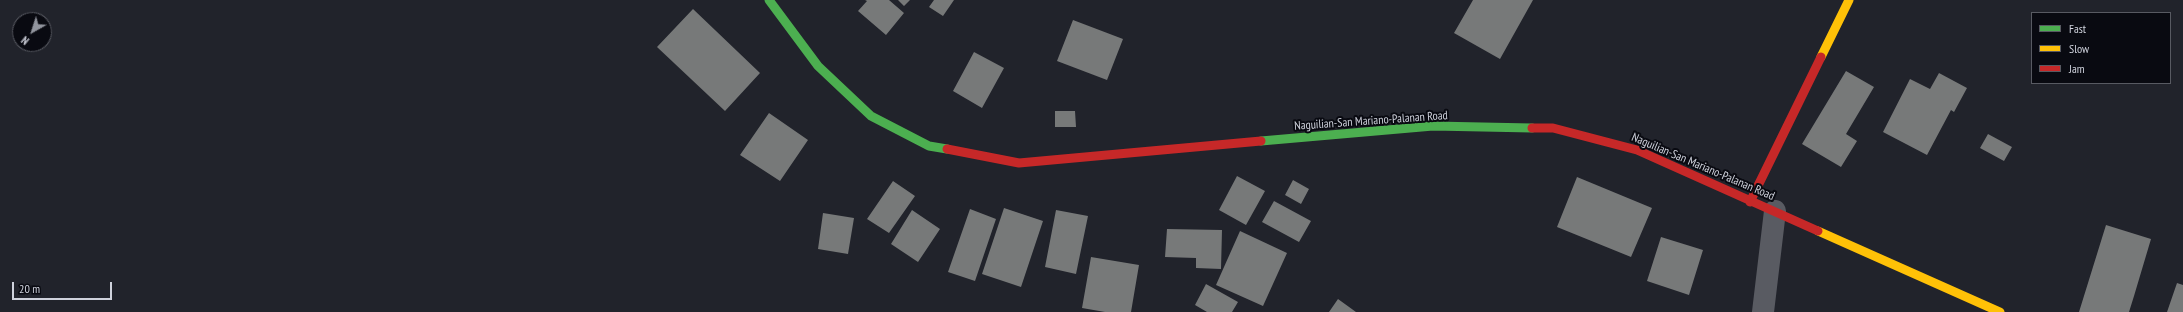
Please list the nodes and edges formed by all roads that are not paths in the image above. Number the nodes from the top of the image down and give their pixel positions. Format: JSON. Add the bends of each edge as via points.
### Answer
{"nodes":[{"id":1,"x":769,"y":0,"type":"edge"},
{"id":2,"x":1848,"y":0,"type":"edge"},
{"id":3,"x":1750,"y":202,"type":"junction"},
{"id":4,"x":1775,"y":211,"type":"junction"},
{"id":5,"x":1763,"y":312,"type":"edge"},
{"id":6,"x":2000,"y":312,"type":"edge"}],
"edges":[{"from":1,"to":3,"type":"main road","name":"Naguilian-San Mariano-Palanan Road","via":[[818,66],[871,116],[929,146],[1019,163],[1433,126],[1553,128],[1637,150]]},
{"from":2,"to":3,"type":"main road"},
{"from":3,"to":4,"type":"main road","name":"Naguilian-San Mariano-Palanan Road"},
{"from":4,"to":5,"type":"street"},
{"from":4,"to":6,"type":"main road","name":"Naguilian-San Mariano-Palanan Road"}]}
